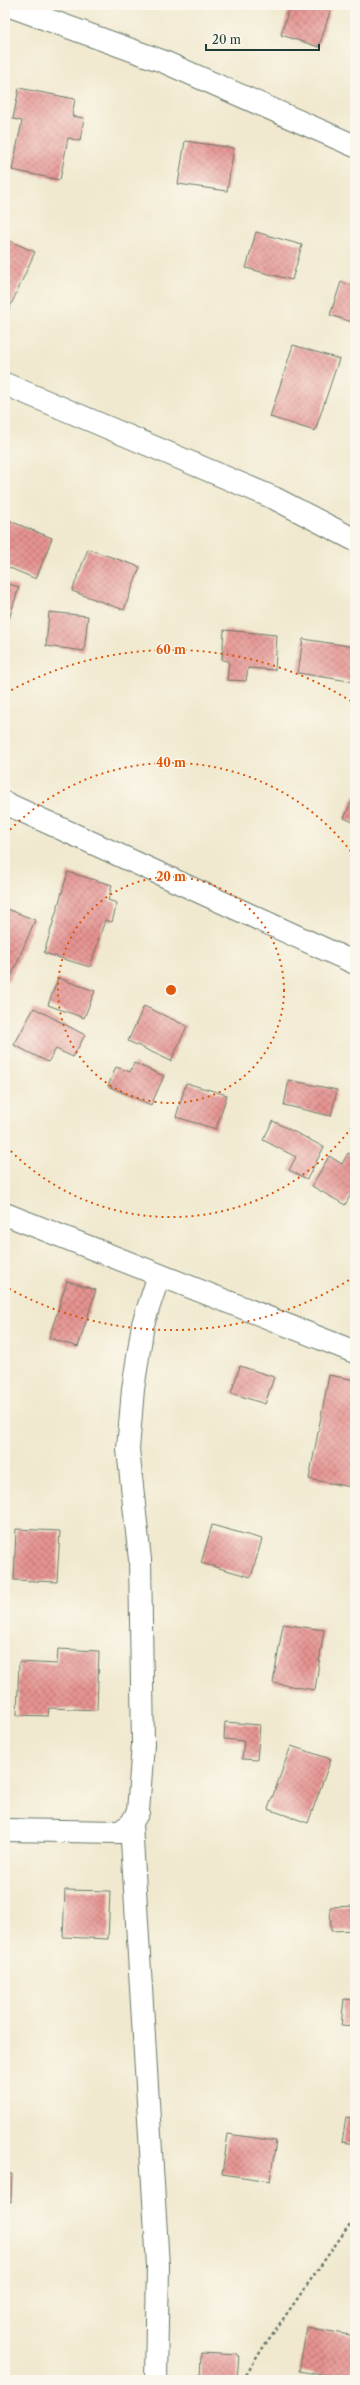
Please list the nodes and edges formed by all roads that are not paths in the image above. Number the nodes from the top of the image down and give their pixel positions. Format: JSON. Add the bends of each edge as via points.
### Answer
{"nodes":[{"id":1,"x":7,"y":5,"type":"edge"},
{"id":2,"x":355,"y":146,"type":"edge"},
{"id":3,"x":5,"y":384,"type":"edge"},
{"id":4,"x":355,"y":540,"type":"edge"},
{"id":5,"x":5,"y":803,"type":"edge"},
{"id":6,"x":355,"y":963,"type":"edge"},
{"id":7,"x":5,"y":1214,"type":"edge"},
{"id":8,"x":159,"y":1275,"type":"junction"},
{"id":9,"x":355,"y":1352,"type":"edge"},
{"id":10,"x":131,"y":1824,"type":"junction"},
{"id":11,"x":5,"y":1830,"type":"edge"},
{"id":12,"x":156,"y":2380,"type":"edge"}],
"edges":[{"from":1,"to":2,"type":"street","via":[[162,61]]},
{"from":3,"to":4,"type":"street","via":[[274,498]]},
{"from":5,"to":6,"type":"street"},
{"from":7,"to":8,"type":"street"},
{"from":8,"to":9,"type":"street"},
{"from":8,"to":10,"type":"street","via":[[143,1324],[133,1389],[128,1449],[140,1560],[143,1744],[138,1812]]},
{"from":10,"to":11,"type":"street","via":[[120,1832],[104,1833]]},
{"from":10,"to":12,"type":"street","via":[[158,2266]]}]}
